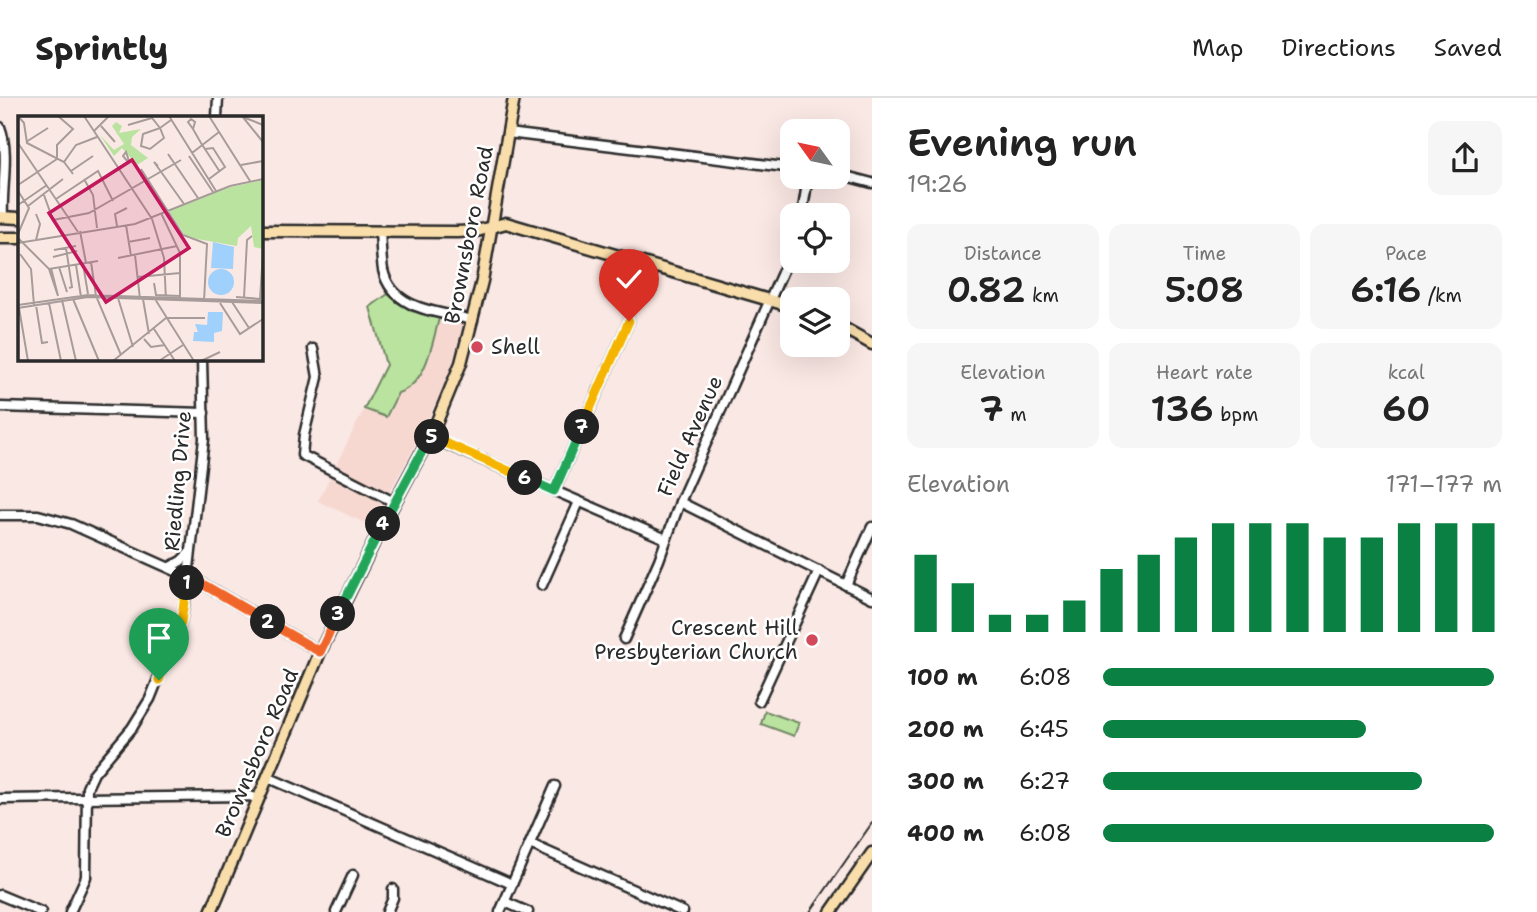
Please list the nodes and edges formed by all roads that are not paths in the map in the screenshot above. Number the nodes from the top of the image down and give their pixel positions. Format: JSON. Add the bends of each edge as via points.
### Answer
{"nodes":[{"id":1,"x":218,"y":98,"type":"edge"},
{"id":2,"x":514,"y":98,"type":"edge"},
{"id":3,"x":217,"y":116,"type":"edge"},
{"id":4,"x":0,"y":129,"type":"edge"},
{"id":5,"x":508,"y":133,"type":"junction"},
{"id":6,"x":780,"y":167,"type":"edge"},
{"id":7,"x":850,"y":177,"type":"edge"},
{"id":8,"x":872,"y":183,"type":"edge"},
{"id":9,"x":2,"y":217,"type":"edge"},
{"id":10,"x":491,"y":226,"type":"junction"},
{"id":11,"x":262,"y":231,"type":"edge"},
{"id":12,"x":380,"y":232,"type":"junction"},
{"id":13,"x":0,"y":238,"type":"edge"},
{"id":14,"x":18,"y":238,"type":"edge"},
{"id":15,"x":781,"y":273,"type":"edge"},
{"id":16,"x":769,"y":300,"type":"junction"},
{"id":17,"x":780,"y":303,"type":"edge"},
{"id":18,"x":473,"y":320,"type":"junction"},
{"id":19,"x":629,"y":321,"type":"dead end"},
{"id":20,"x":850,"y":332,"type":"edge"},
{"id":21,"x":872,"y":344,"type":"edge"},
{"id":22,"x":313,"y":349,"type":"dead end"},
{"id":23,"x":202,"y":360,"type":"edge"},
{"id":24,"x":0,"y":407,"type":"edge"},
{"id":25,"x":204,"y":413,"type":"junction"},
{"id":26,"x":430,"y":437,"type":"junction"},
{"id":27,"x":554,"y":491,"type":"junction"},
{"id":28,"x":394,"y":502,"type":"junction"},
{"id":29,"x":579,"y":502,"type":"junction"},
{"id":30,"x":680,"y":502,"type":"junction"},
{"id":31,"x":0,"y":515,"type":"edge"},
{"id":32,"x":872,"y":527,"type":"edge"},
{"id":33,"x":666,"y":539,"type":"junction"},
{"id":34,"x":190,"y":552,"type":"junction"},
{"id":35,"x":170,"y":567,"type":"junction"},
{"id":36,"x":819,"y":571,"type":"junction"},
{"id":37,"x":187,"y":575,"type":"junction"},
{"id":38,"x":542,"y":585,"type":"dead end"},
{"id":39,"x":846,"y":585,"type":"junction"},
{"id":40,"x":872,"y":598,"type":"edge"},
{"id":41,"x":624,"y":639,"type":"dead end"},
{"id":42,"x":320,"y":652,"type":"junction"},
{"id":43,"x":759,"y":701,"type":"dead end"},
{"id":44,"x":267,"y":777,"type":"junction"},
{"id":45,"x":555,"y":786,"type":"dead end"},
{"id":46,"x":86,"y":798,"type":"junction"},
{"id":47,"x":0,"y":799,"type":"edge"},
{"id":48,"x":258,"y":799,"type":"junction"},
{"id":49,"x":530,"y":844,"type":"junction"},
{"id":50,"x":872,"y":853,"type":"edge"},
{"id":51,"x":353,"y":875,"type":"dead end"},
{"id":52,"x":512,"y":884,"type":"junction"},
{"id":53,"x":393,"y":889,"type":"dead end"},
{"id":54,"x":0,"y":895,"type":"edge"},
{"id":55,"x":505,"y":902,"type":"junction"},
{"id":56,"x":41,"y":912,"type":"edge"},
{"id":57,"x":70,"y":912,"type":"edge"},
{"id":58,"x":211,"y":912,"type":"edge"},
{"id":59,"x":336,"y":912,"type":"edge"},
{"id":60,"x":387,"y":912,"type":"edge"},
{"id":61,"x":500,"y":912,"type":"edge"},
{"id":62,"x":528,"y":912,"type":"edge"},
{"id":63,"x":682,"y":912,"type":"edge"},
{"id":64,"x":831,"y":912,"type":"edge"}],
"edges":[{"from":1,"to":3,"type":"street"},
{"from":2,"to":5,"type":"main road","name":"Brownsboro Road"},
{"from":4,"to":9,"type":"street","via":[[5,146]]},
{"from":5,"to":6,"type":"street"},
{"from":5,"to":10,"type":"main road","name":"Brownsboro Road"},
{"from":7,"to":8,"type":"street"},
{"from":10,"to":12,"type":"main road","via":[[477,231]]},
{"from":10,"to":16,"type":"main road","via":[[517,225]]},
{"from":10,"to":18,"type":"main road","name":"Brownsboro Road"},
{"from":11,"to":12,"type":"main road"},
{"from":12,"to":18,"type":"street","via":[[384,273],[395,294],[419,308]]},
{"from":13,"to":14,"type":"main road"},
{"from":15,"to":16,"type":"street","name":"Field Avenue"},
{"from":16,"to":17,"type":"main road"},
{"from":16,"to":30,"type":"street","name":"Field Avenue"},
{"from":18,"to":26,"type":"main road","name":"Brownsboro Road","via":[[461,363]]},
{"from":19,"to":27,"type":"street"},
{"from":20,"to":21,"type":"main road"},
{"from":22,"to":28,"type":"street","via":[[318,377],[302,455]]},
{"from":23,"to":25,"type":"street","name":"Riedling Drive"},
{"from":24,"to":25,"type":"street"},
{"from":25,"to":34,"type":"street","name":"Riedling Drive"},
{"from":26,"to":27,"type":"street"},
{"from":26,"to":28,"type":"main road","name":"Brownsboro Road"},
{"from":27,"to":29,"type":"street"},
{"from":28,"to":42,"type":"main road","name":"Brownsboro Road"},
{"from":29,"to":33,"type":"street"},
{"from":29,"to":38,"type":"street"},
{"from":30,"to":33,"type":"street","name":"Field Avenue"},
{"from":30,"to":36,"type":"street"},
{"from":31,"to":35,"type":"street","via":[[55,518]]},
{"from":32,"to":39,"type":"street"},
{"from":33,"to":41,"type":"street","name":"Field Avenue"},
{"from":34,"to":35,"type":"street"},
{"from":34,"to":37,"type":"street","name":"Riedling Drive"},
{"from":35,"to":37,"type":"street"},
{"from":36,"to":39,"type":"street"},
{"from":36,"to":43,"type":"street"},
{"from":37,"to":42,"type":"street"},
{"from":37,"to":46,"type":"street","name":"Riedling Drive","via":[[177,634],[150,699],[94,773]]},
{"from":39,"to":40,"type":"street"},
{"from":42,"to":44,"type":"main road","name":"Brownsboro Road"},
{"from":44,"to":48,"type":"main road","name":"Brownsboro Road"},
{"from":44,"to":52,"type":"street"},
{"from":45,"to":49,"type":"street"},
{"from":46,"to":47,"type":"street"},
{"from":46,"to":48,"type":"street"},
{"from":46,"to":57,"type":"street","name":"Riedling Drive","via":[[86,877]]},
{"from":48,"to":58,"type":"main road","name":"Brownsboro Road"},
{"from":49,"to":52,"type":"street"},
{"from":49,"to":63,"type":"street"},
{"from":50,"to":64,"type":"main road"},
{"from":51,"to":59,"type":"street"},
{"from":52,"to":55,"type":"street"},
{"from":53,"to":60,"type":"street"},
{"from":54,"to":56,"type":"street"},
{"from":55,"to":61,"type":"street"},
{"from":55,"to":62,"type":"street"}]}
